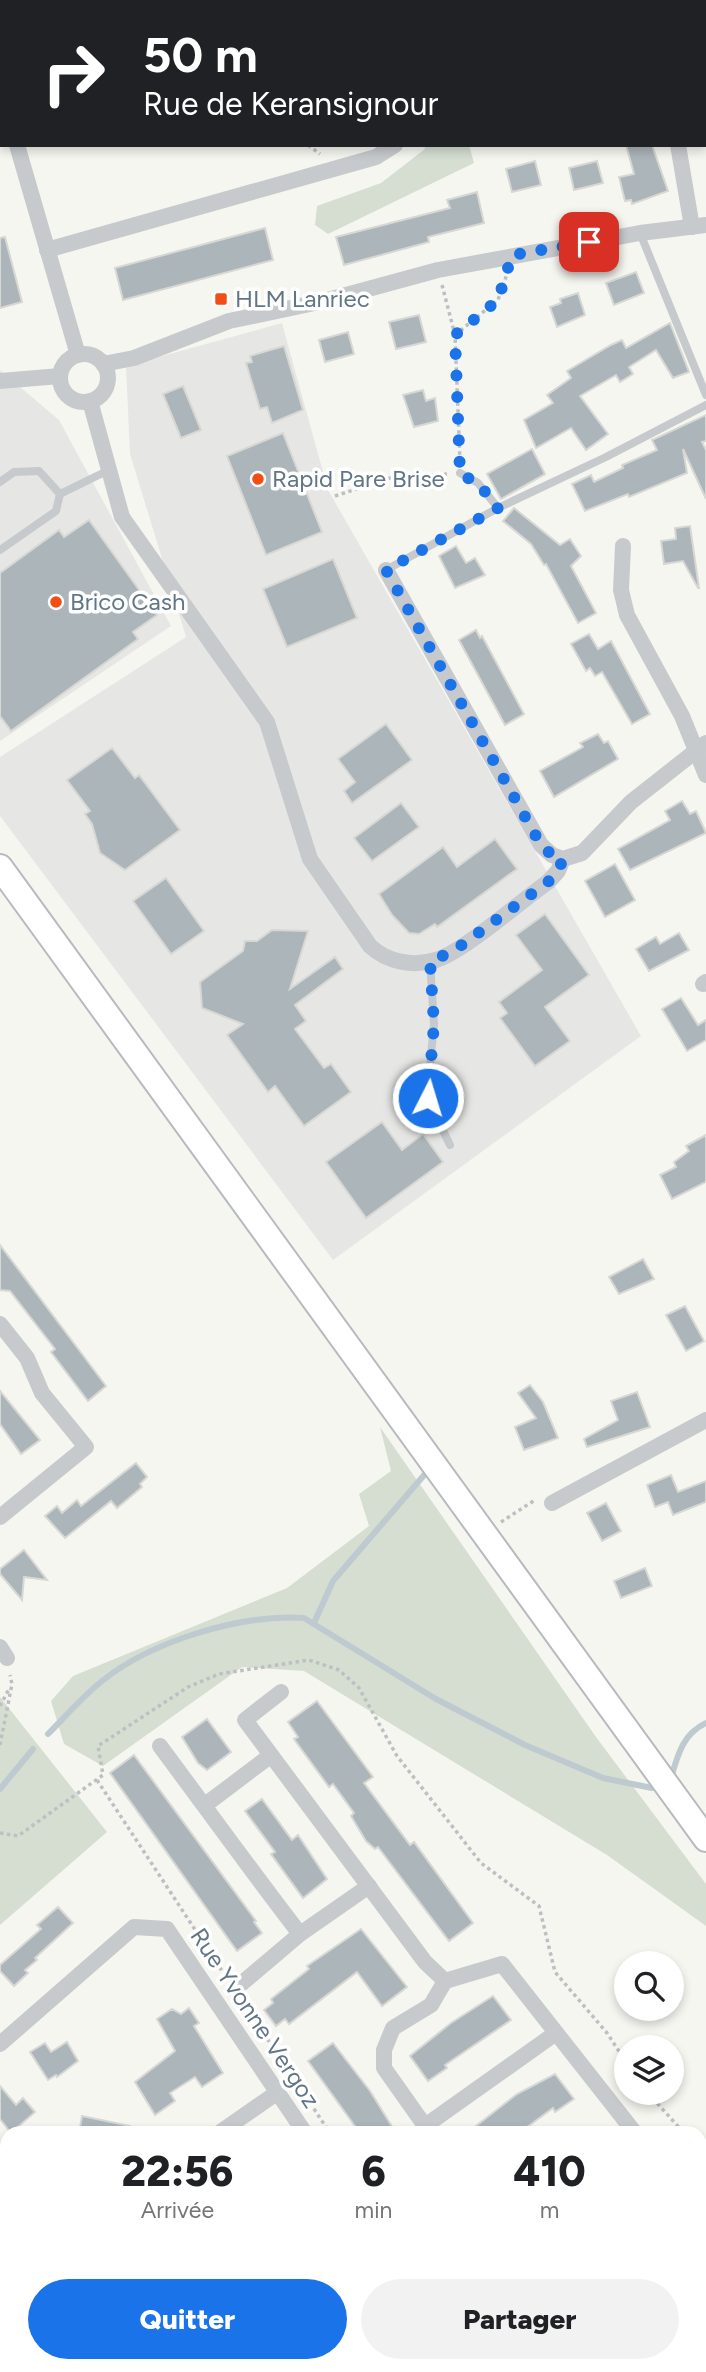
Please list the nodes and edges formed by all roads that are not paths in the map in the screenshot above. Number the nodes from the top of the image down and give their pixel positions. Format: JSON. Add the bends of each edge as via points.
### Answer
{"nodes":[{"id":1,"x":18,"y":147,"type":"edge"},
{"id":2,"x":392,"y":147,"type":"edge"},
{"id":3,"x":679,"y":147,"type":"edge"},
{"id":4,"x":699,"y":226,"type":"edge"},
{"id":5,"x":640,"y":233,"type":"junction"},
{"id":6,"x":47,"y":250,"type":"junction"},
{"id":7,"x":78,"y":355,"type":"junction"},
{"id":8,"x":103,"y":364,"type":"junction"},
{"id":9,"x":60,"y":376,"type":"junction"},
{"id":10,"x":0,"y":381,"type":"edge"},
{"id":11,"x":706,"y":395,"type":"edge"},
{"id":12,"x":90,"y":401,"type":"junction"},
{"id":13,"x":706,"y":405,"type":"edge"},
{"id":14,"x":108,"y":470,"type":"junction"},
{"id":15,"x":460,"y":474,"type":"road end"},
{"id":16,"x":0,"y":482,"type":"edge"},
{"id":17,"x":60,"y":494,"type":"junction"},
{"id":18,"x":498,"y":508,"type":"junction"},
{"id":19,"x":623,"y":546,"type":"dead end"},
{"id":20,"x":0,"y":551,"type":"edge"},
{"id":21,"x":386,"y":570,"type":"joint"},
{"id":22,"x":701,"y":747,"type":"edge"},
{"id":23,"x":706,"y":775,"type":"edge"},
{"id":24,"x":563,"y":859,"type":"junction"},
{"id":25,"x":0,"y":867,"type":"edge"},
{"id":26,"x":430,"y":961,"type":"junction"},
{"id":27,"x":450,"y":1144,"type":"dead end"},
{"id":28,"x":0,"y":1324,"type":"edge"},
{"id":29,"x":706,"y":1420,"type":"edge"},
{"id":30,"x":552,"y":1503,"type":"road end"},
{"id":31,"x":0,"y":1517,"type":"edge"},
{"id":32,"x":282,"y":1692,"type":"dead end"},
{"id":33,"x":160,"y":1746,"type":"dead end"},
{"id":34,"x":270,"y":1756,"type":"junction"},
{"id":35,"x":205,"y":1805,"type":"junction"},
{"id":36,"x":706,"y":1839,"type":"edge"},
{"id":37,"x":369,"y":1886,"type":"junction"},
{"id":38,"x":300,"y":1934,"type":"junction"},
{"id":39,"x":445,"y":1981,"type":"junction"},
{"id":40,"x":235,"y":1989,"type":"road end"},
{"id":41,"x":556,"y":2033,"type":"junction"},
{"id":42,"x":0,"y":2044,"type":"edge"},
{"id":43,"x":278,"y":2092,"type":"junction"},
{"id":44,"x":229,"y":2126,"type":"edge"},
{"id":45,"x":300,"y":2126,"type":"edge"},
{"id":46,"x":629,"y":2126,"type":"edge"}],
"edges":[{"from":1,"to":6,"type":"street"},
{"from":2,"to":6,"type":"street","via":[[376,157]]},
{"from":3,"to":4,"type":"street"},
{"from":4,"to":5,"type":"street"},
{"from":5,"to":8,"type":"street","via":[[438,270],[229,321],[134,358]]},
{"from":5,"to":11,"type":"lane"},
{"from":6,"to":7,"type":"street"},
{"from":7,"to":8,"type":"street","via":[[95,356]]},
{"from":7,"to":9,"type":"street","via":[[67,360]]},
{"from":8,"to":12,"type":"street","via":[[107,384]]},
{"from":9,"to":10,"type":"street"},
{"from":9,"to":12,"type":"street","via":[[67,395]]},
{"from":12,"to":14,"type":"street"},
{"from":13,"to":18,"type":"lane"},
{"from":14,"to":17,"type":"lane"},
{"from":14,"to":26,"type":"street","via":[[131,533],[267,722],[317,874],[379,954],[408,963]]},
{"from":15,"to":18,"type":"lane","via":[[478,483]]},
{"from":16,"to":17,"type":"lane","via":[[14,472],[39,471]]},
{"from":17,"to":20,"type":"lane","via":[[56,511]]},
{"from":18,"to":21,"type":"lane"},
{"from":19,"to":22,"type":"street","via":[[621,590],[627,615]]},
{"from":21,"to":24,"type":"street","via":[[541,845]]},
{"from":22,"to":23,"type":"street"},
{"from":22,"to":24,"type":"street","via":[[631,802],[582,853]]},
{"from":24,"to":26,"type":"street","via":[[548,882],[452,952]]},
{"from":25,"to":36,"type":"main road"},
{"from":26,"to":27,"type":"lane","via":[[434,1024],[428,1098]]},
{"from":28,"to":31,"type":"street","via":[[27,1358],[42,1393],[86,1447]]},
{"from":29,"to":30,"type":"street"},
{"from":32,"to":34,"type":"street","via":[[245,1720]]},
{"from":33,"to":35,"type":"street"},
{"from":34,"to":35,"type":"street"},
{"from":34,"to":37,"type":"street"},
{"from":35,"to":38,"type":"street","via":[[222,1834]]},
{"from":37,"to":38,"type":"street"},
{"from":37,"to":39,"type":"street","via":[[425,1962]]},
{"from":38,"to":40,"type":"street"},
{"from":39,"to":41,"type":"street","via":[[502,1965]]},
{"from":39,"to":41,"type":"street","via":[[431,2005],[393,2028],[384,2050],[384,2068],[425,2126]]},
{"from":41,"to":46,"type":"street"},
{"from":42,"to":43,"type":"street","name":"Rue Yvonne Vergoz","via":[[134,1927],[167,1929]]},
{"from":43,"to":44,"type":"street"},
{"from":43,"to":45,"type":"street","name":"Rue Yvonne Vergoz"}]}
